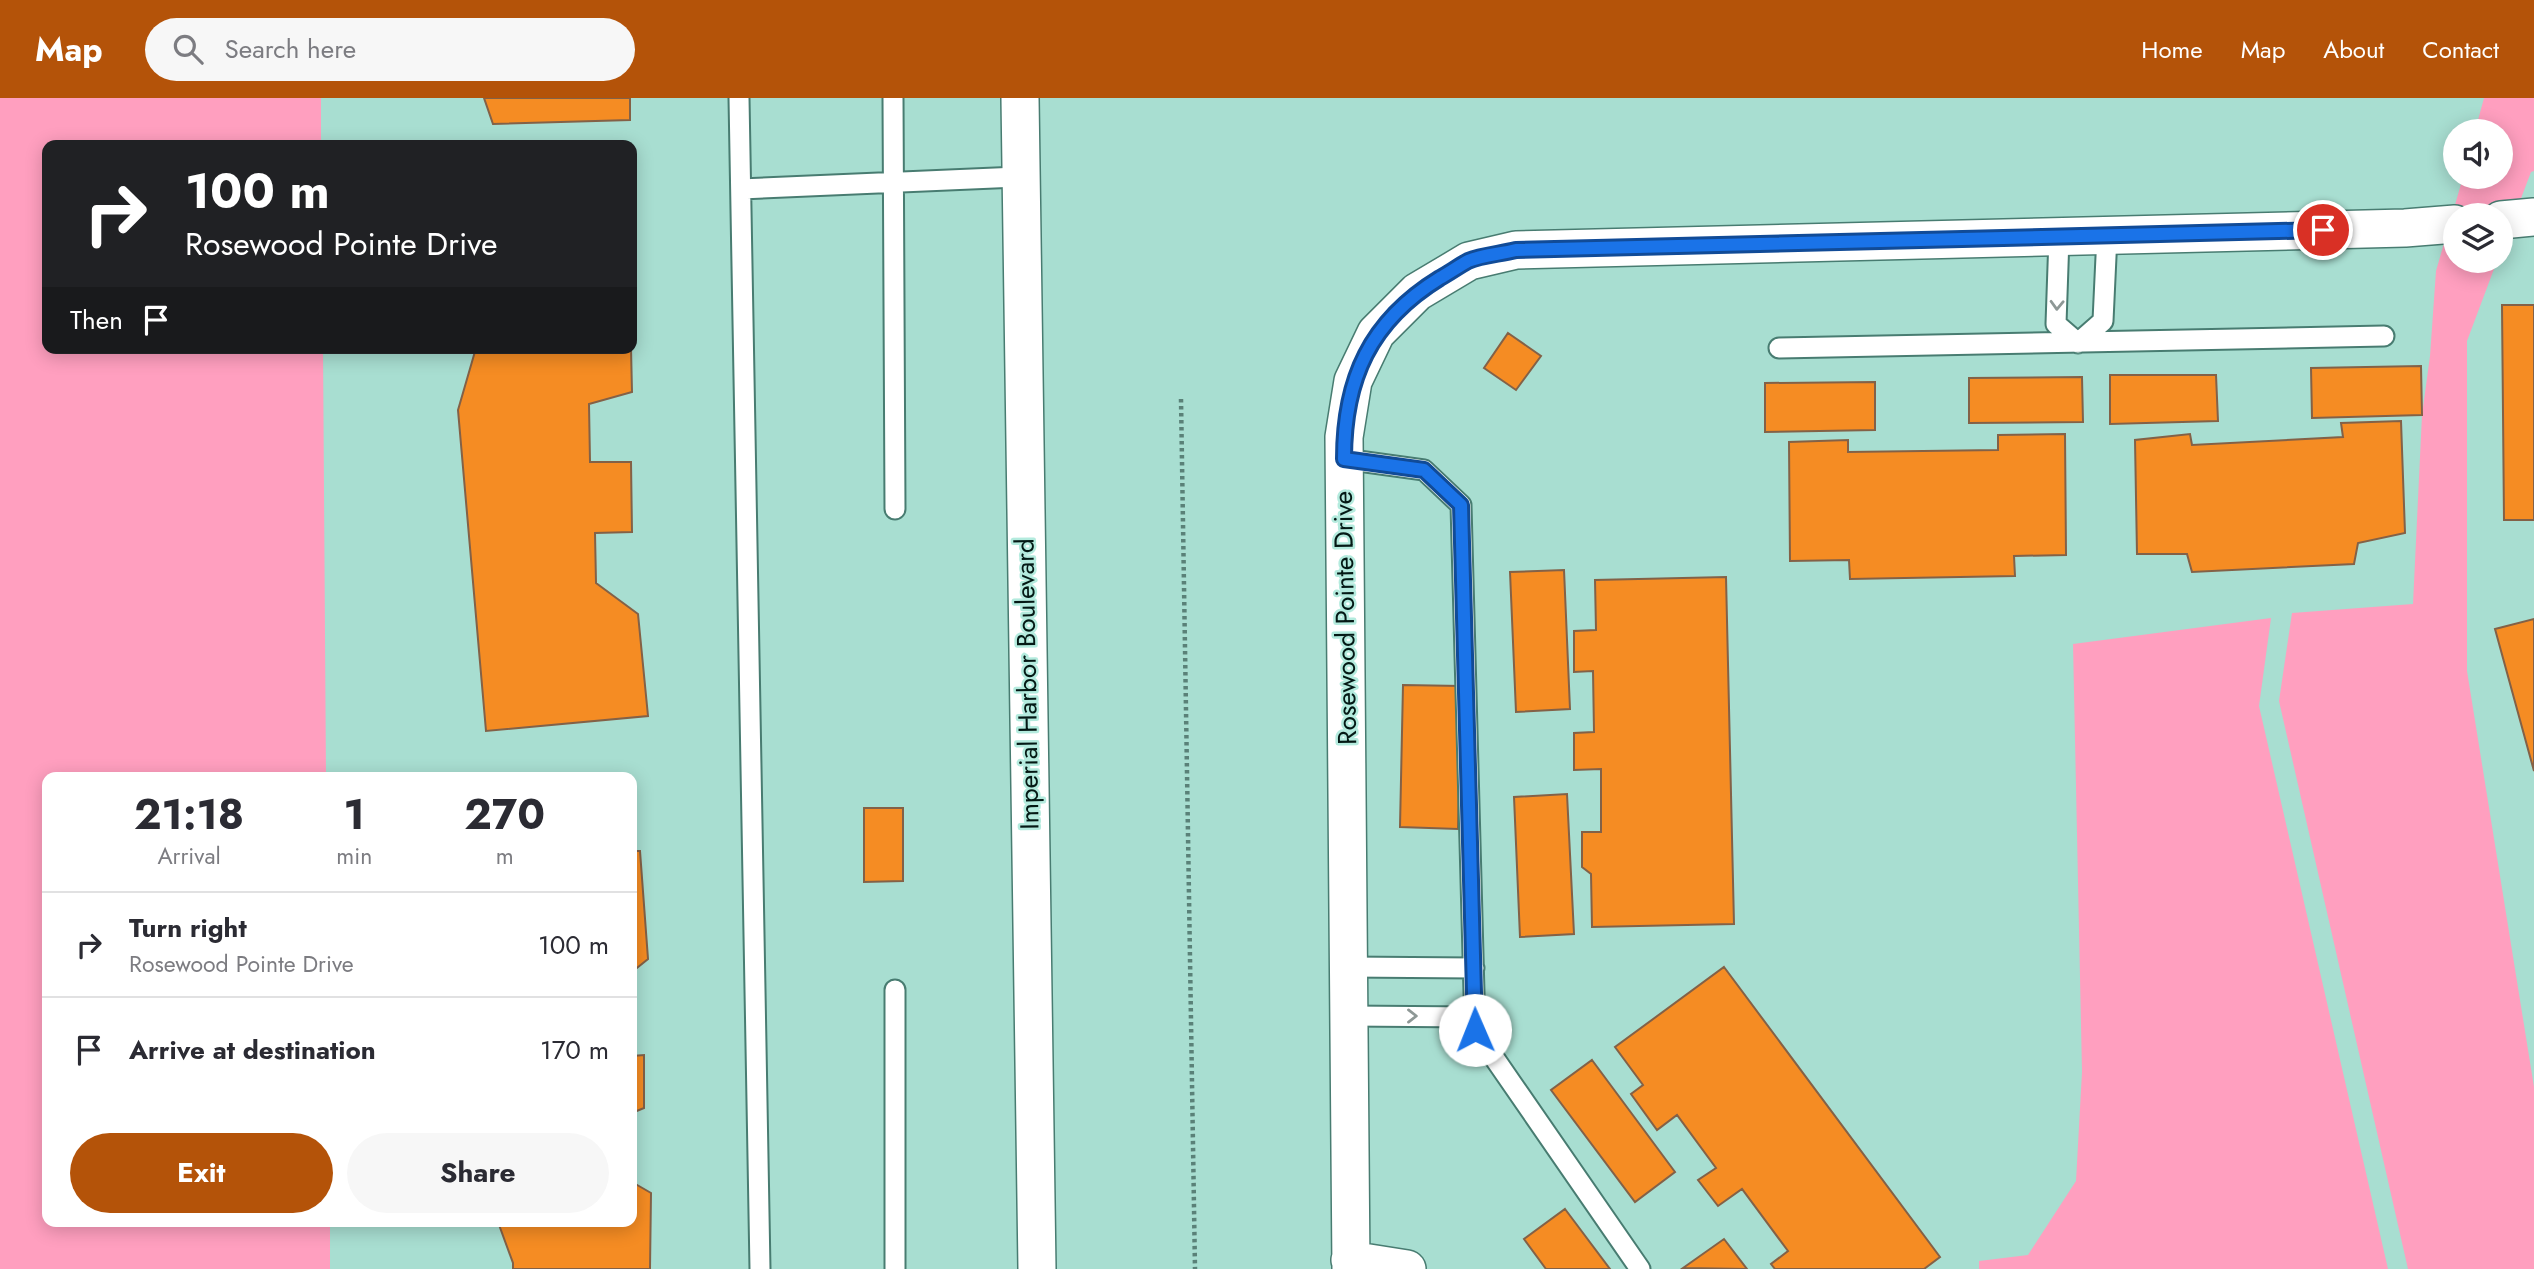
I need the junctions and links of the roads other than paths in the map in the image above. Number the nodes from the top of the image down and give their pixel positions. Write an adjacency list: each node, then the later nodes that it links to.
1 (739, 98): 6 (lane)
2 (893, 98): 5 (lane)
3 (1020, 98): 4 (street, Imperial Harbor Boulevard)
4 (1020, 177): 5 (lane); 25 (street, Imperial Harbor Boulevard)
5 (894, 182): 6 (lane); 16 (lane)
6 (741, 189): 23 (lane)
7 (2534, 217): 8 (street)
8 (2513, 219)
9 (2443, 225): 10 (street, Rosewood Pointe Drive)
10 (2107, 235): 11 (street, Rosewood Pointe Drive); 13 (lane)
11 (2059, 237): 13 (lane, one-way to 13); 15 (street, Rosewood Pointe Drive)
12 (2384, 336): 13 (lane)
13 (2078, 343): 14 (lane)
14 (1779, 348)
15 (1344, 459): 17 (street, Rosewood Pointe Drive); 18 (lane)
16 (895, 509)
17 (1349, 967): 18 (lane); 20 (street, Rosewood Pointe Drive)
18 (1474, 968): 21 (lane)
19 (895, 990): 24 (lane)
20 (1349, 1016): 21 (lane, one-way to 21); 22 (street, Rosewood Pointe Drive)
21 (1475, 1017): 27 (lane)
22 (1351, 1264): 26 (street, Rosewood Pointe Drive)
23 (760, 1269)
24 (895, 1269)
25 (1037, 1269)
26 (1407, 1269)
27 (1640, 1269)

